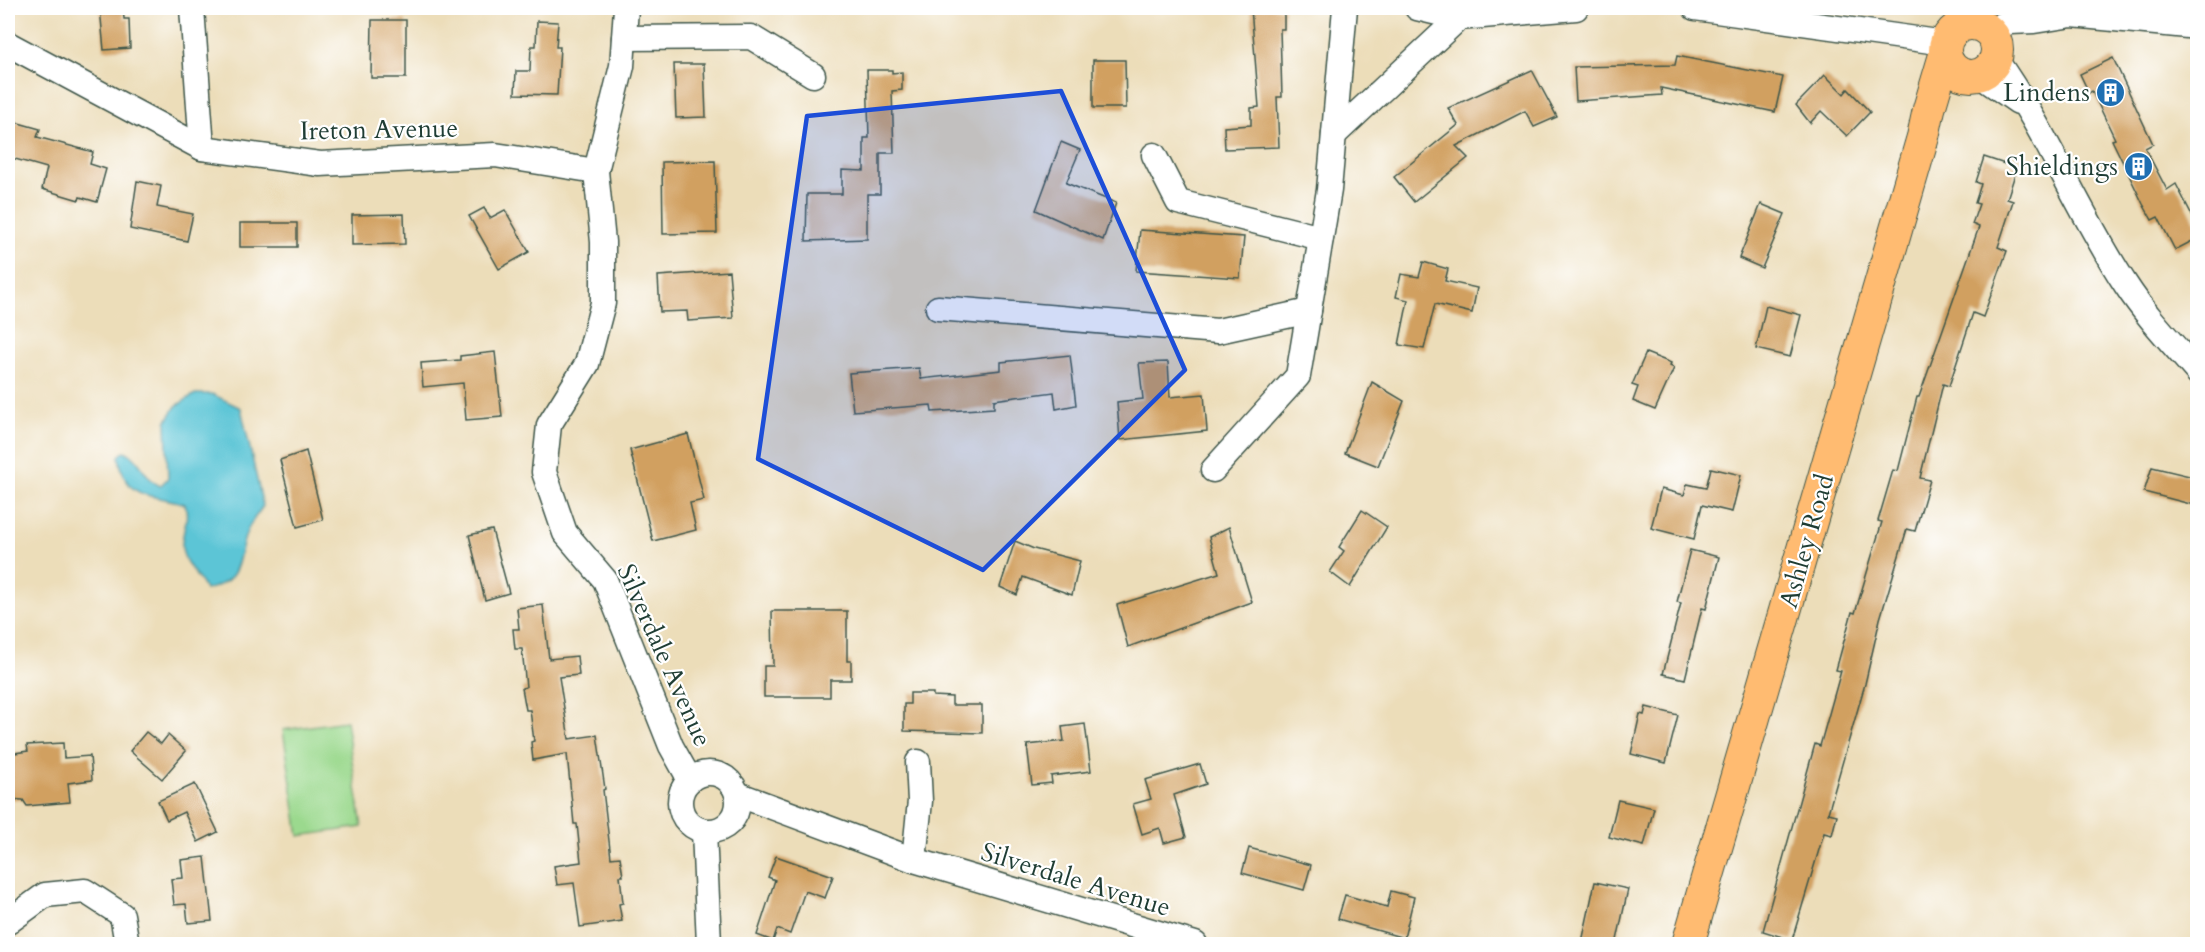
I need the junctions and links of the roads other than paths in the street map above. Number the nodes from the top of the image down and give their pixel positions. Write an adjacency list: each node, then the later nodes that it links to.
1 (192, 8): 14 (street)
2 (626, 8): 9 (street, Silverdale Avenue)
3 (1345, 8): 13 (street)
4 (1417, 8): 7 (street)
5 (1576, 8): 7 (street)
6 (1695, 8): 10 (street)
7 (1459, 18): 13 (street)
8 (2198, 27): 10 (street)
9 (624, 38): 12 (street); 16 (street, Silverdale Avenue)
10 (1972, 42): 20 (street); 31 (main road, Ashley Road)
11 (8, 44): 14 (street, Ireton Avenue)
12 (813, 75)
13 (1334, 135): 17 (street)
14 (202, 148): 16 (street, Ireton Avenue)
15 (1154, 155): 17 (street)
16 (596, 171): 23 (street, Silverdale Avenue)
17 (1321, 238): 19 (street)
18 (938, 308): 19 (street)
19 (1309, 311): 21 (street)
20 (2198, 373)
21 (1213, 470)
22 (918, 762): 26 (street)
23 (690, 780): 24 (street); 25 (street)
24 (737, 794): 25 (street); 26 (street, Silverdale Avenue)
25 (704, 831): 29 (street)
26 (914, 860): 30 (street, Silverdale Avenue)
27 (8, 922): 28 (street)
28 (127, 945)
29 (709, 945)
30 (1195, 945)
31 (1688, 945)

